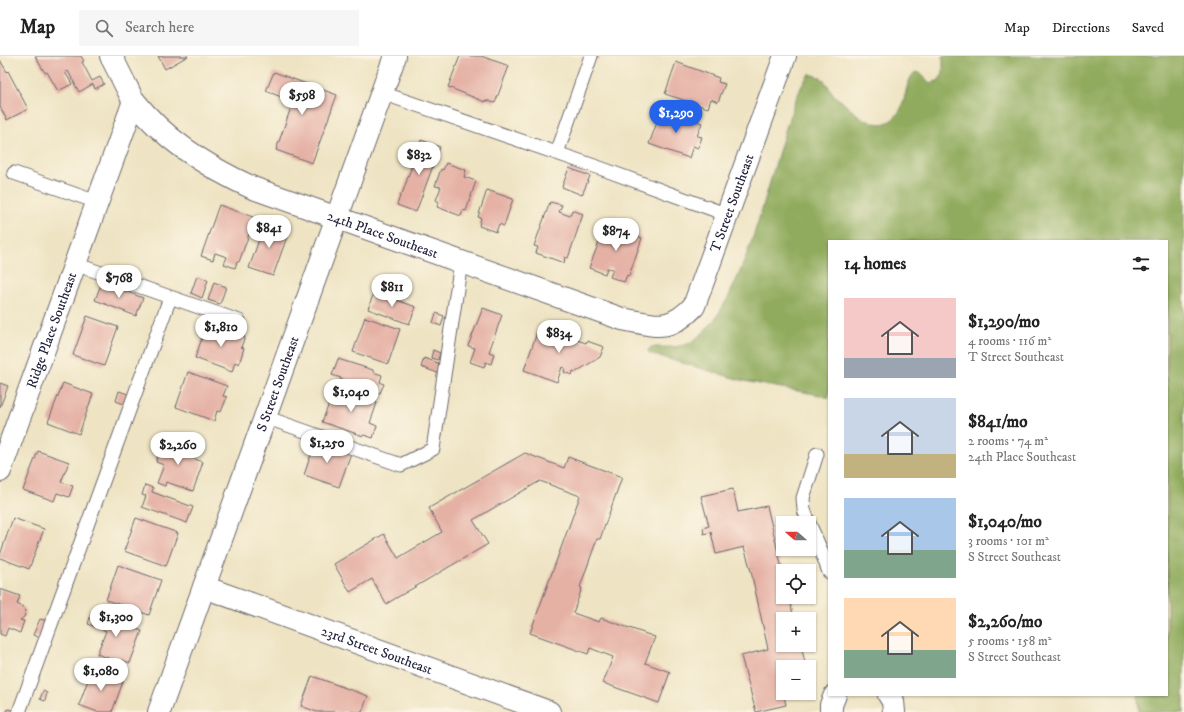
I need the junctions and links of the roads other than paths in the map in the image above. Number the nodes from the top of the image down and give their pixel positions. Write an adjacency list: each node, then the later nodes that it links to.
1 (111, 56): 6 (street)
2 (395, 56): 5 (street, S Street Southeast)
3 (591, 56): 7 (lane)
4 (785, 56): 10 (street, T Street Southeast)
5 (382, 93): 7 (lane); 11 (street, S Street Southeast)
6 (134, 101): 9 (street, Ridge Place Southeast); 11 (street, 24th Place Southeast)
7 (557, 153): 10 (lane)
8 (14, 173): 9 (lane)
9 (97, 202): 13 (street, Ridge Place Southeast)
10 (728, 215): 16 (street, T Street Southeast)
11 (337, 217): 12 (street, 24th Place Southeast); 17 (street, S Street Southeast)
12 (461, 262): 16 (street, 24th Place Southeast); 17 (lane)
13 (75, 264): 14 (lane); 19 (street, Ridge Place Southeast)
14 (170, 298): 15 (lane); 26 (lane)
15 (239, 321)
16 (654, 325)
17 (265, 417): 23 (street, S Street Southeast)
18 (817, 454): 20 (lane)
19 (0, 471)
20 (806, 516)
21 (816, 539): 22 (lane)
22 (828, 569)
23 (204, 587): 27 (street, S Street Southeast); 28 (street, 23rd Street Southeast)
24 (835, 696): 29 (street)
25 (890, 696): 30 (street)
26 (20, 712)
27 (159, 712)
28 (549, 712)
29 (831, 712)
30 (894, 712)

